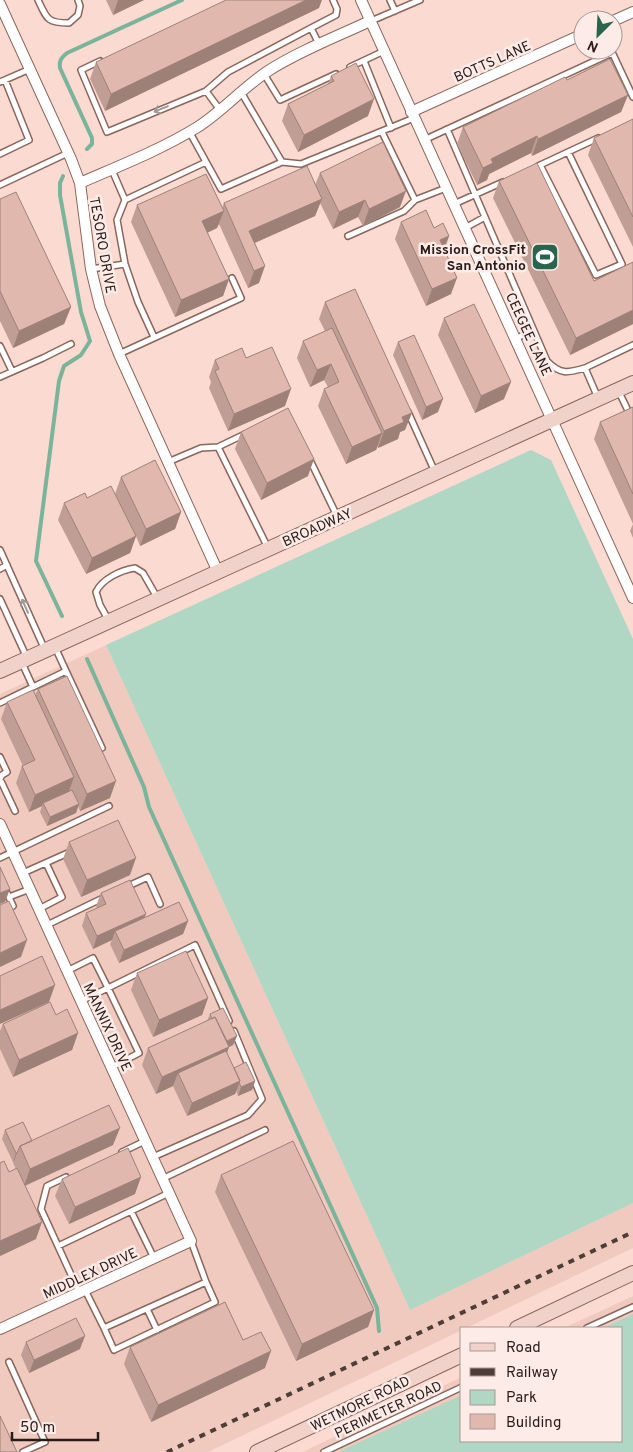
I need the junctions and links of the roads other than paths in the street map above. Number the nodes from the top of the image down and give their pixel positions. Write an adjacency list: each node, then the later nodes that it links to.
1 (38, 0): 2 (lane)
2 (78, 0)
3 (332, 0): 10 (lane)
4 (361, 0): 9 (street, CEEGEE LANE)
5 (390, 0): 8 (lane)
6 (420, 0): 8 (lane)
7 (0, 4): 19 (street, TESORO DRIVE)
8 (395, 11): 9 (lane)
9 (370, 21): 12 (street); 13 (street, CEEGEE LANE)
10 (311, 28): 12 (lane); 23 (lane)
11 (573, 39): 27 (street, BOTTS LANE)
12 (319, 45): 21 (street)
13 (384, 51): 17 (lane); 27 (street, CEEGEE LANE)
14 (108, 58): 23 (lane, one-way to 14)
15 (595, 60): 29 (lane)
16 (616, 60): 25 (lane)
17 (364, 61): 18 (lane); 28 (lane)
18 (347, 68)
19 (30, 69): 22 (lane); 35 (street, TESORO DRIVE)
20 (339, 72): 21 (lane)
21 (264, 74): 24 (street)
22 (2, 81): 36 (lane)
23 (206, 91): 26 (lane)
24 (240, 92): 26 (street); 38 (lane)
25 (633, 97)
26 (220, 110): 30 (street)
27 (413, 115): 28 (lane); 33 (street, CEEGEE LANE)
28 (391, 128): 31 (lane)
29 (447, 129): 33 (lane); 46 (lane)
30 (189, 131): 37 (lane); 41 (street)
31 (382, 132): 38 (lane); 48 (lane)
32 (601, 137): 34 (lane)
33 (424, 140): 45 (street, CEEGEE LANE)
34 (568, 152): 39 (lane); 39 (lane)
35 (68, 153): 43 (street, TESORO DRIVE); 44 (lane)
36 (0, 154)
37 (206, 162): 38 (lane); 47 (lane)
38 (282, 162)
39 (540, 164): 40 (lane)
40 (532, 168)
41 (112, 169): 43 (street); 47 (lane)
42 (508, 180): 46 (lane)
43 (80, 183): 54 (street, TESORO DRIVE)
44 (0, 185)
45 (446, 188): 48 (lane); 49 (street, CEEGEE LANE)
46 (476, 194): 49 (lane); 50 (lane)
47 (125, 200): 53 (lane)
48 (415, 200): 52 (lane)
49 (454, 204): 51 (street, CEEGEE LANE)
50 (486, 217): 51 (lane); 56 (lane)
51 (465, 228): 58 (street, CEEGEE LANE)
52 (348, 236)
53 (125, 264): 54 (lane); 57 (lane)
54 (91, 269): 62 (street, TESORO DRIVE)
55 (232, 278): 57 (lane)
56 (534, 331): 58 (lane); 63 (lane)
57 (154, 337): 62 (lane)
58 (516, 338): 70 (street, CEEGEE LANE)
59 (70, 344): 64 (lane)
60 (633, 345): 63 (lane)
61 (0, 346): 64 (lane)
62 (119, 354): 75 (street, TESORO DRIVE)
63 (585, 368): 68 (lane)
64 (12, 371): 65 (lane)
65 (0, 377)
66 (633, 383): 67 (main road, BROADWAY)
67 (618, 390): 68 (main road, BROADWAY); 71 (lane)
68 (598, 399): 70 (main road, BROADWAY)
69 (404, 403): 76 (lane)
70 (553, 419): 76 (main road, BROADWAY); 83 (street, CEEGEE LANE)
71 (633, 421)
72 (253, 430): 73 (lane)
73 (218, 447): 75 (lane); 78 (lane)
74 (305, 448): 77 (lane)
75 (168, 462): 82 (street, TESORO DRIVE)
76 (436, 473): 77 (main road, BROADWAY)
77 (338, 517): 78 (main road, BROADWAY)
78 (268, 549): 82 (main road, BROADWAY)
79 (0, 550): 80 (lane)
80 (7, 566): 81 (lane); 87 (lane, one-way to 80)
81 (0, 569)
82 (218, 572): 85 (main road, BROADWAY)
83 (633, 598)
84 (0, 599): 88 (lane)
85 (158, 599): 86 (main road, BROADWAY); 86 (lane)
86 (109, 622): 87 (main road, BROADWAY)
87 (50, 648): 88 (main road, BROADWAY); 90 (lane)
88 (24, 660): 89 (main road, BROADWAY); 91 (lane)
89 (0, 671)
90 (66, 671): 91 (lane); 93 (lane)
91 (33, 687): 92 (lane)
92 (0, 703)
93 (102, 748)
94 (0, 757): 95 (lane)
95 (2, 787): 97 (lane)
96 (109, 806): 100 (lane)
97 (15, 811)
98 (0, 824): 100 (street, MANNIX DRIVE)
99 (78, 848): 102 (lane)
100 (13, 853): 101 (lane); 103 (street, MANNIX DRIVE)
101 (0, 858)
102 (46, 863): 103 (lane); 110 (lane)
103 (22, 873): 105 (street, MANNIX DRIVE)
104 (0, 878): 108 (lane)
105 (30, 889): 108 (lane); 110 (street, MANNIX DRIVE)
106 (121, 889): 109 (lane)
107 (112, 894): 112 (lane)
108 (9, 897): 111 (lane)
109 (160, 904)
110 (39, 909): 112 (street, MANNIX DRIVE)
111 (0, 913)
112 (46, 925): 113 (street, MANNIX DRIVE)
113 (67, 970): 114 (lane); 115 (street, MANNIX DRIVE)
114 (108, 988): 115 (lane); 117 (lane); 122 (lane)
115 (81, 1001): 118 (street, MANNIX DRIVE)
116 (147, 1049): 117 (lane)
117 (139, 1053): 118 (lane)
118 (111, 1067): 120 (street, MANNIX DRIVE)
119 (265, 1130): 124 (lane)
120 (145, 1141): 121 (lane); 122 (street, MANNIX DRIVE)
121 (118, 1154)
122 (153, 1157): 124 (street, MANNIX DRIVE)
123 (73, 1174): 128 (lane)
124 (162, 1179): 125 (street, MANNIX DRIVE)
125 (169, 1193): 126 (lane); 127 (street, MANNIX DRIVE)
126 (131, 1211): 128 (lane); 129 (lane)
127 (191, 1241): 129 (street, MIDDLEX DRIVE); 131 (lane)
128 (58, 1246): 132 (lane)
129 (154, 1258): 132 (street, MIDDLEX DRIVE)
130 (633, 1273): 135 (main road)
131 (206, 1282): 134 (lane); 139 (lane)
132 (82, 1291): 137 (lane); 138 (street, MIDDLEX DRIVE)
133 (633, 1307): 136 (lane)
134 (147, 1309): 137 (lane); 139 (lane)
135 (519, 1327)
136 (589, 1327)
137 (104, 1328): 139 (lane)
138 (0, 1329)
139 (157, 1330)
140 (460, 1355): 144 (main road, WETMORE ROAD)
141 (8, 1362): 143 (lane)
142 (460, 1388): 145 (lane, PERIMETER ROAD)
143 (23, 1452)
144 (258, 1452)
145 (324, 1452)

